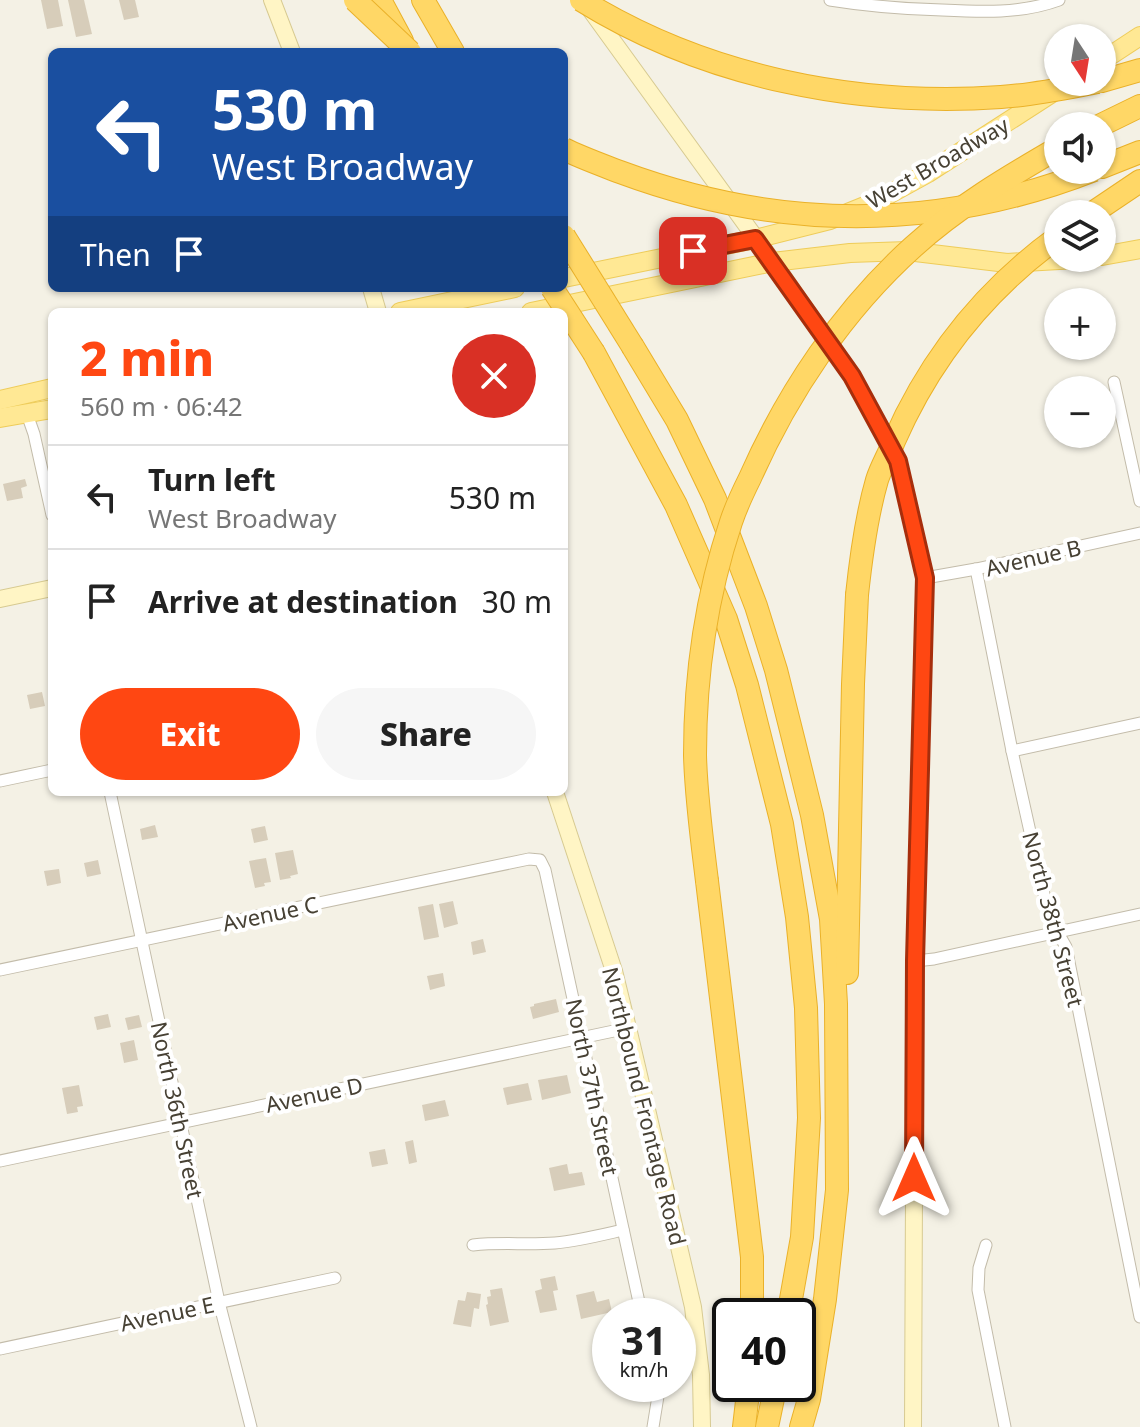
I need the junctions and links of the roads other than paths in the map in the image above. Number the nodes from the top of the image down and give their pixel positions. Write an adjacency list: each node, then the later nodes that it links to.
1 (272, 0): 9 (street)
2 (355, 0): 10 (highway, bridge)
3 (380, 0): 11 (highway)
4 (423, 0): 12 (highway)
5 (582, 0): 16 (highway, bridge); 27 (street)
6 (830, 0): 7 (street)
7 (1059, 0)
8 (1140, 36): 13 (main road)
9 (290, 48)
10 (405, 48)
11 (407, 48)
12 (451, 48)
13 (1116, 52)
14 (1140, 70): 15 (highway)
15 (1116, 77)
16 (1044, 92)
17 (1047, 96): 27 (main road, West Broadway)
18 (1140, 106): 19 (highway)
19 (1116, 118)
20 (568, 151): 25 (highway, bridge)
21 (1140, 152): 23 (highway)
22 (1044, 156): 74 (highway, bridge)
23 (1116, 161)
24 (1140, 181): 26 (highway)
25 (1052, 184)
26 (1112, 200)
27 (755, 239): 33 (street); 34 (main road, West Broadway)
28 (568, 242): 66 (highway, bridge)
29 (1044, 249): 66 (highway, bridge)
30 (1140, 249): 31 (main road)
31 (1116, 253)
32 (1044, 261): 33 (main road)
33 (773, 262): 37 (main road); 49 (street)
34 (568, 277)
35 (496, 292): 36 (main road)
36 (419, 308)
37 (550, 308)
38 (568, 313): 75 (highway, bridge)
39 (48, 389): 41 (main road)
40 (1116, 391): 46 (street)
41 (0, 400)
42 (48, 410): 43 (main road)
43 (27, 414): 44 (main road); 45 (street)
44 (0, 418)
45 (48, 496)
46 (1140, 501)
47 (1140, 533): 48 (street, Avenue B)
48 (976, 569): 49 (street, Avenue B); 53 (street, North 38th Street)
49 (925, 578): 62 (street)
50 (48, 589): 51 (street)
51 (0, 599)
52 (1140, 723): 53 (street)
53 (1012, 751): 60 (street, North 38th Street)
54 (48, 771): 55 (street)
55 (0, 781)
56 (111, 796): 61 (street, North 36th Street)
57 (556, 796): 64 (street, Northbound Frontage Road)
58 (540, 860): 61 (street, Avenue C); 65 (street, North 37th Street)
59 (1140, 914): 60 (street)
60 (1058, 932): 62 (street); 77 (street, North 38th Street)
61 (142, 940): 63 (street, Avenue C); 67 (street, North 36th Street)
62 (915, 961): 88 (street)
63 (0, 970)
64 (628, 1028): 65 (street, Avenue D); 84 (street, Northbound Frontage Road)
65 (583, 1036): 67 (street, Avenue D); 69 (street, North 37th Street)
66 (837, 1073): 87 (highway)
67 (180, 1123): 68 (street, Avenue D); 76 (street, North 36th Street)
68 (0, 1161)
69 (623, 1230): 70 (street); 73 (street, North 37th Street)
70 (473, 1245)
71 (986, 1245): 89 (street)
72 (335, 1278): 76 (street, Avenue E)
73 (638, 1298)
74 (752, 1298)
75 (791, 1298)
76 (219, 1302): 78 (street, Avenue E); 82 (street, North 36th Street)
77 (1140, 1317)
78 (0, 1349)
79 (657, 1402): 83 (street)
80 (747, 1402): 85 (highway)
81 (772, 1402): 86 (highway)
82 (251, 1427)
83 (653, 1427)
84 (702, 1427)
85 (744, 1427)
86 (767, 1427)
87 (801, 1427)
88 (913, 1427)
89 (1005, 1427)

